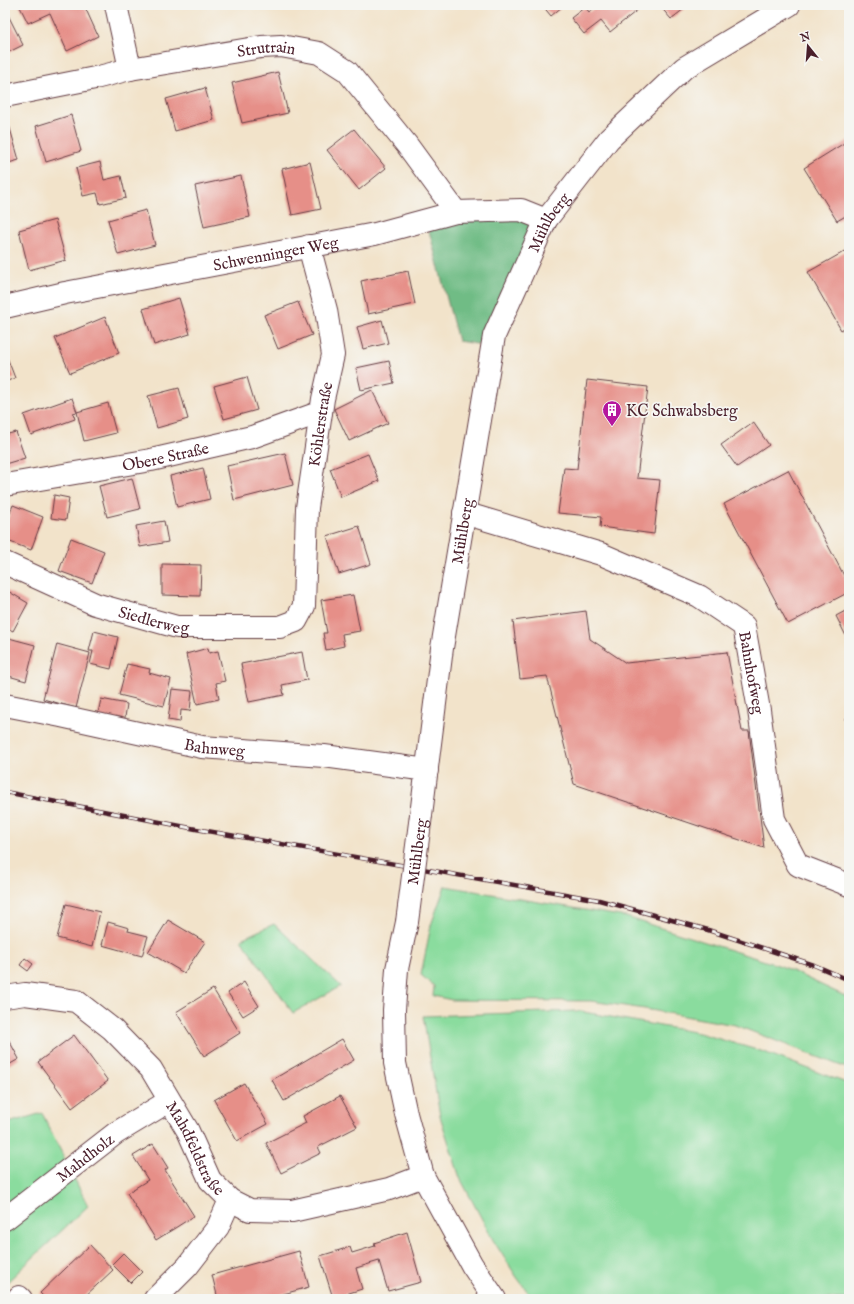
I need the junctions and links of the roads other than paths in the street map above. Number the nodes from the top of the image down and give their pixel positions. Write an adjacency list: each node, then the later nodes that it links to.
1 (116, 5): 3 (street)
2 (789, 5): 6 (street, Mühlberg)
3 (130, 69): 4 (street, Strutrain); 5 (street, Strutrain)
4 (5, 96)
5 (456, 212): 6 (street, Schwenninger Weg); 7 (street, Schwenninger Weg)
6 (546, 220): 11 (street, Mühlberg)
7 (309, 246): 8 (street, Schwenninger Weg); 9 (street, Köhlerstraße)
8 (5, 307)
9 (321, 412): 10 (street, Obere Straße); 13 (street, Köhlerstraße)
10 (5, 485)
11 (464, 513): 15 (street, Mühlberg); 16 (street, Bahnhofweg)
12 (5, 564): 13 (street, Siedlerweg)
13 (304, 606)
14 (5, 705): 15 (street, Bahnweg)
15 (427, 770): 19 (street, Mühlberg, bridge)
16 (849, 885)
17 (5, 997): 18 (street, Mahdfeldstraße)
18 (169, 1101): 20 (street, Mahdfeldstraße); 21 (street, Mahdholz)
19 (423, 1176): 20 (street, Mahdfeldstraße); 23 (street, Mühlberg)
20 (230, 1200): 22 (street)
21 (5, 1219)
22 (155, 1299)
23 (496, 1299)

